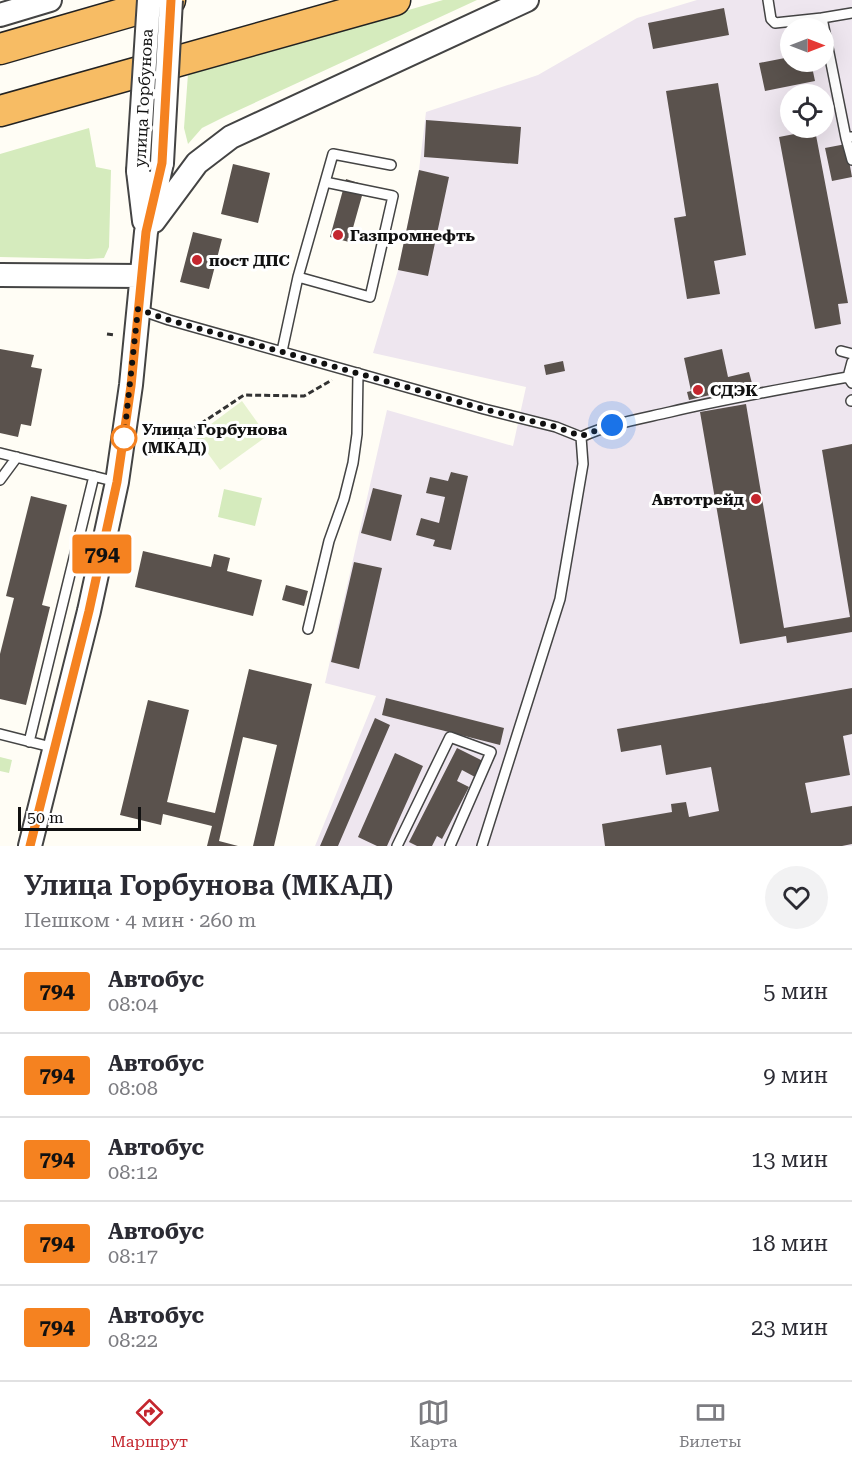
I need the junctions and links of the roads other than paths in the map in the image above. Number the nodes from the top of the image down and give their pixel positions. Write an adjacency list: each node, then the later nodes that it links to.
1 (50, 0): 8 (street)
2 (149, 0): 17 (street, улица Горбунова, bridge)
3 (171, 0): 11 (highway); 20 (street, улица Горбунова, bridge)
4 (395, 0): 13 (highway)
5 (527, 0): 19 (street)
6 (768, 0): 10 (lane)
7 (852, 13): 9 (lane)
8 (0, 15)
9 (822, 18)
10 (780, 22)
11 (0, 49)
12 (834, 71): 14 (lane)
13 (0, 111)
14 (849, 138): 15 (lane)
15 (852, 160)
16 (391, 165): 18 (lane)
17 (138, 171): 20 (street); 21 (street, улица Горбунова)
18 (325, 182): 24 (lane); 24 (lane)
19 (181, 184): 20 (street); 21 (street)
20 (156, 191): 21 (street, улица Горбунова)
21 (146, 232): 23 (street, улица Горбунова)
22 (0, 275): 23 (street)
23 (141, 276): 25 (street, улица Горбунова)
24 (298, 278): 26 (lane)
25 (138, 309): 26 (lane); 37 (street, улица Горбунова)
26 (282, 351): 30 (lane)
27 (841, 351): 28 (lane)
28 (852, 354)
29 (852, 362): 31 (lane)
30 (358, 373): 32 (lane); 38 (lane)
31 (850, 380): 32 (lane)
32 (581, 436): 45 (lane)
33 (0, 453): 34 (lane)
34 (17, 457): 35 (lane); 36 (lane)
35 (94, 476): 37 (lane); 40 (lane)
36 (0, 480)
37 (117, 482): 41 (street, улица Горбунова)
38 (308, 629)
39 (0, 734): 40 (lane)
40 (29, 742): 41 (lane)
41 (55, 748): 42 (street, улица Горбунова)
42 (30, 846)
43 (397, 846): 44 (lane)
44 (450, 846)
45 (482, 846)

